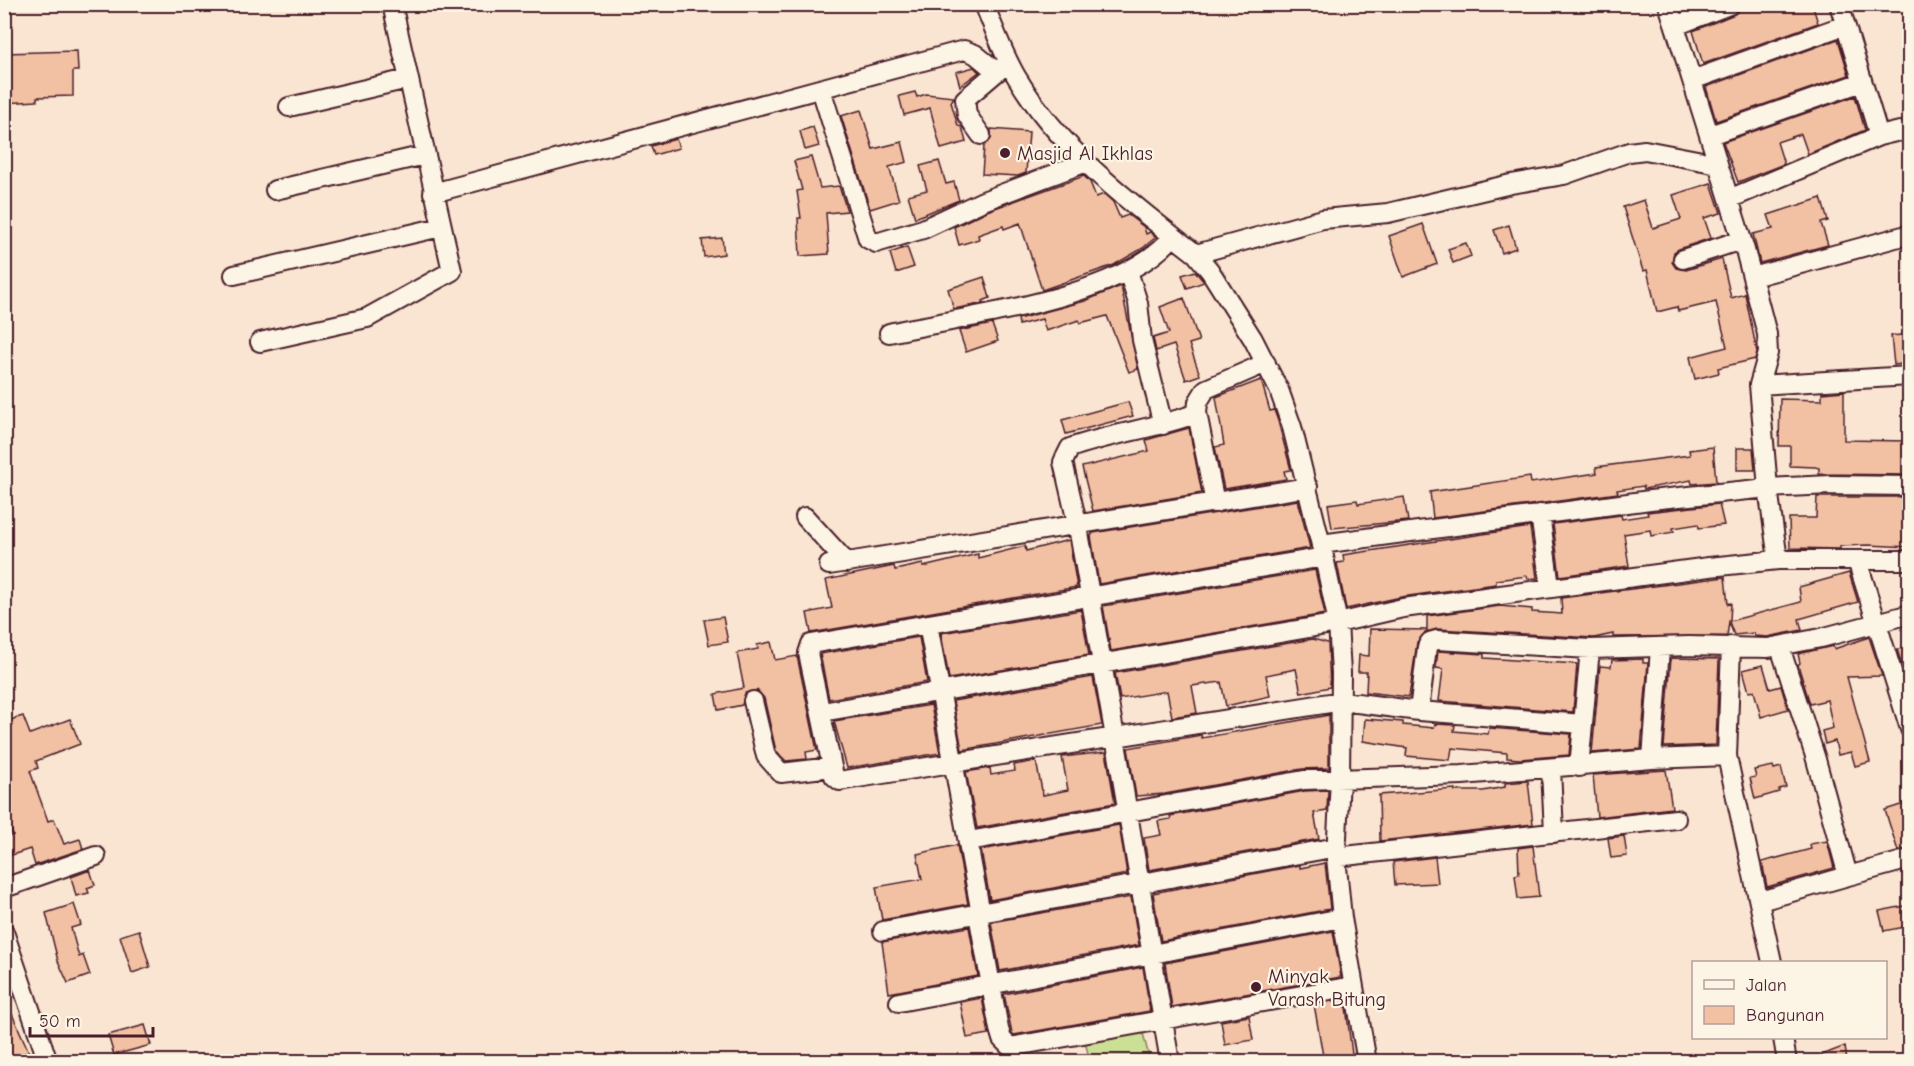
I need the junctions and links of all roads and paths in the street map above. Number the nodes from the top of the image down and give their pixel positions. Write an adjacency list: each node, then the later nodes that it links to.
1 (392, 4): 9 (street)
2 (984, 4): 8 (street)
3 (1668, 4): 7 (street)
4 (1731, 4): 7 (street)
5 (1839, 4): 6 (street)
6 (1845, 25): 10 (street); 11 (street)
7 (1675, 26): 10 (street)
8 (1003, 67): 12 (street); 15 (street); 19 (street)
9 (408, 80): 13 (street); 18 (street)
10 (1692, 80): 16 (street)
11 (1862, 82): 16 (street); 17 (street)
12 (821, 89): 19 (street); 22 (street)
13 (289, 107)
14 (1910, 134): 17 (street)
15 (981, 135)
16 (1710, 135): 20 (street)
17 (1879, 136): 23 (street)
18 (425, 155): 21 (street); 22 (street)
19 (1084, 163): 26 (street)
20 (1718, 164): 23 (street); 28 (street)
21 (275, 190)
22 (433, 193): 24 (street)
23 (1729, 199): 27 (street)
24 (441, 227): 31 (street); 34 (street)
25 (1910, 234): 32 (street)
26 (1173, 236): 28 (street); 30 (street)
27 (1741, 240): 29 (street); 32 (street)
28 (1196, 254): 35 (street)
29 (1683, 259)
30 (1128, 272): 33 (street); 39 (street)
31 (234, 275)
32 (1753, 277): 37 (street)
33 (889, 333)
34 (260, 342)
35 (1266, 363): 38 (street); 41 (street)
36 (1910, 376): 37 (street)
37 (1760, 385): 42 (street)
38 (1197, 413): 39 (street); 43 (street)
39 (1163, 425): 46 (street)
40 (1910, 486): 42 (street)
41 (1308, 487): 43 (street); 47 (street)
42 (1768, 488): 44 (street); 48 (street)
43 (1215, 503): 46 (street)
44 (1540, 514): 47 (street); 51 (street)
45 (805, 517): 46 (street)
46 (1078, 527): 52 (street)
47 (1323, 550): 52 (street); 54 (street)
48 (1778, 560): 49 (street); 51 (street)
49 (1857, 560): 50 (street); 55 (street)
50 (1910, 560)
51 (1550, 587): 54 (street)
52 (1090, 597): 56 (street); 61 (street)
53 (1910, 614): 55 (street)
54 (1338, 623): 61 (street); 65 (street)
55 (1878, 623): 58 (street); 63 (street)
56 (928, 624): 62 (street); 67 (street)
57 (1731, 646): 58 (street); 59 (street); 71 (street)
58 (1780, 647): 85 (street)
59 (1660, 648): 60 (street); 72 (street)
60 (1590, 649): 66 (street); 68 (street)
61 (1102, 665): 62 (street); 70 (street)
62 (940, 693): 67 (street); 73 (street)
63 (1905, 693): 69 (street)
64 (753, 701): 74 (street)
65 (1342, 701): 66 (street); 70 (street); 77 (street)
66 (1419, 711): 68 (street)
67 (822, 712): 74 (street)
68 (1582, 724): 75 (street)
69 (1910, 729)
70 (1115, 737): 73 (street); 78 (street)
71 (1727, 756): 72 (street); 88 (street)
72 (1652, 759): 75 (street)
73 (953, 762): 74 (street); 81 (street)
74 (832, 767)
75 (1579, 767): 76 (street)
76 (1551, 769): 77 (street); 80 (street)
77 (1340, 778): 78 (street); 82 (street)
78 (1127, 814): 81 (street); 86 (street)
79 (1676, 819): 80 (street)
80 (1554, 833): 82 (street)
81 (969, 841): 89 (street)
82 (1336, 852): 86 (street); 90 (street)
83 (96, 856): 87 (street)
84 (1910, 859): 85 (street)
85 (1848, 876): 88 (street)
86 (1140, 882): 89 (street); 93 (street)
87 (4, 888)
88 (1760, 901): 94 (street)
89 (979, 914): 91 (street); 96 (street)
90 (1342, 918): 93 (street); 97 (street)
91 (882, 931)
92 (4, 932): 95 (street)
93 (1152, 953): 96 (street); 99 (street)
94 (1772, 961)
95 (12, 976): 101 (street)
96 (990, 984): 98 (street); 99 (street)
97 (1353, 986): 99 (street); 103 (street)
98 (899, 1002)
99 (1163, 1019): 102 (street)
100 (1783, 1039): 104 (street)
101 (48, 1062)
102 (1170, 1062)
103 (1367, 1062)
104 (1787, 1062)

